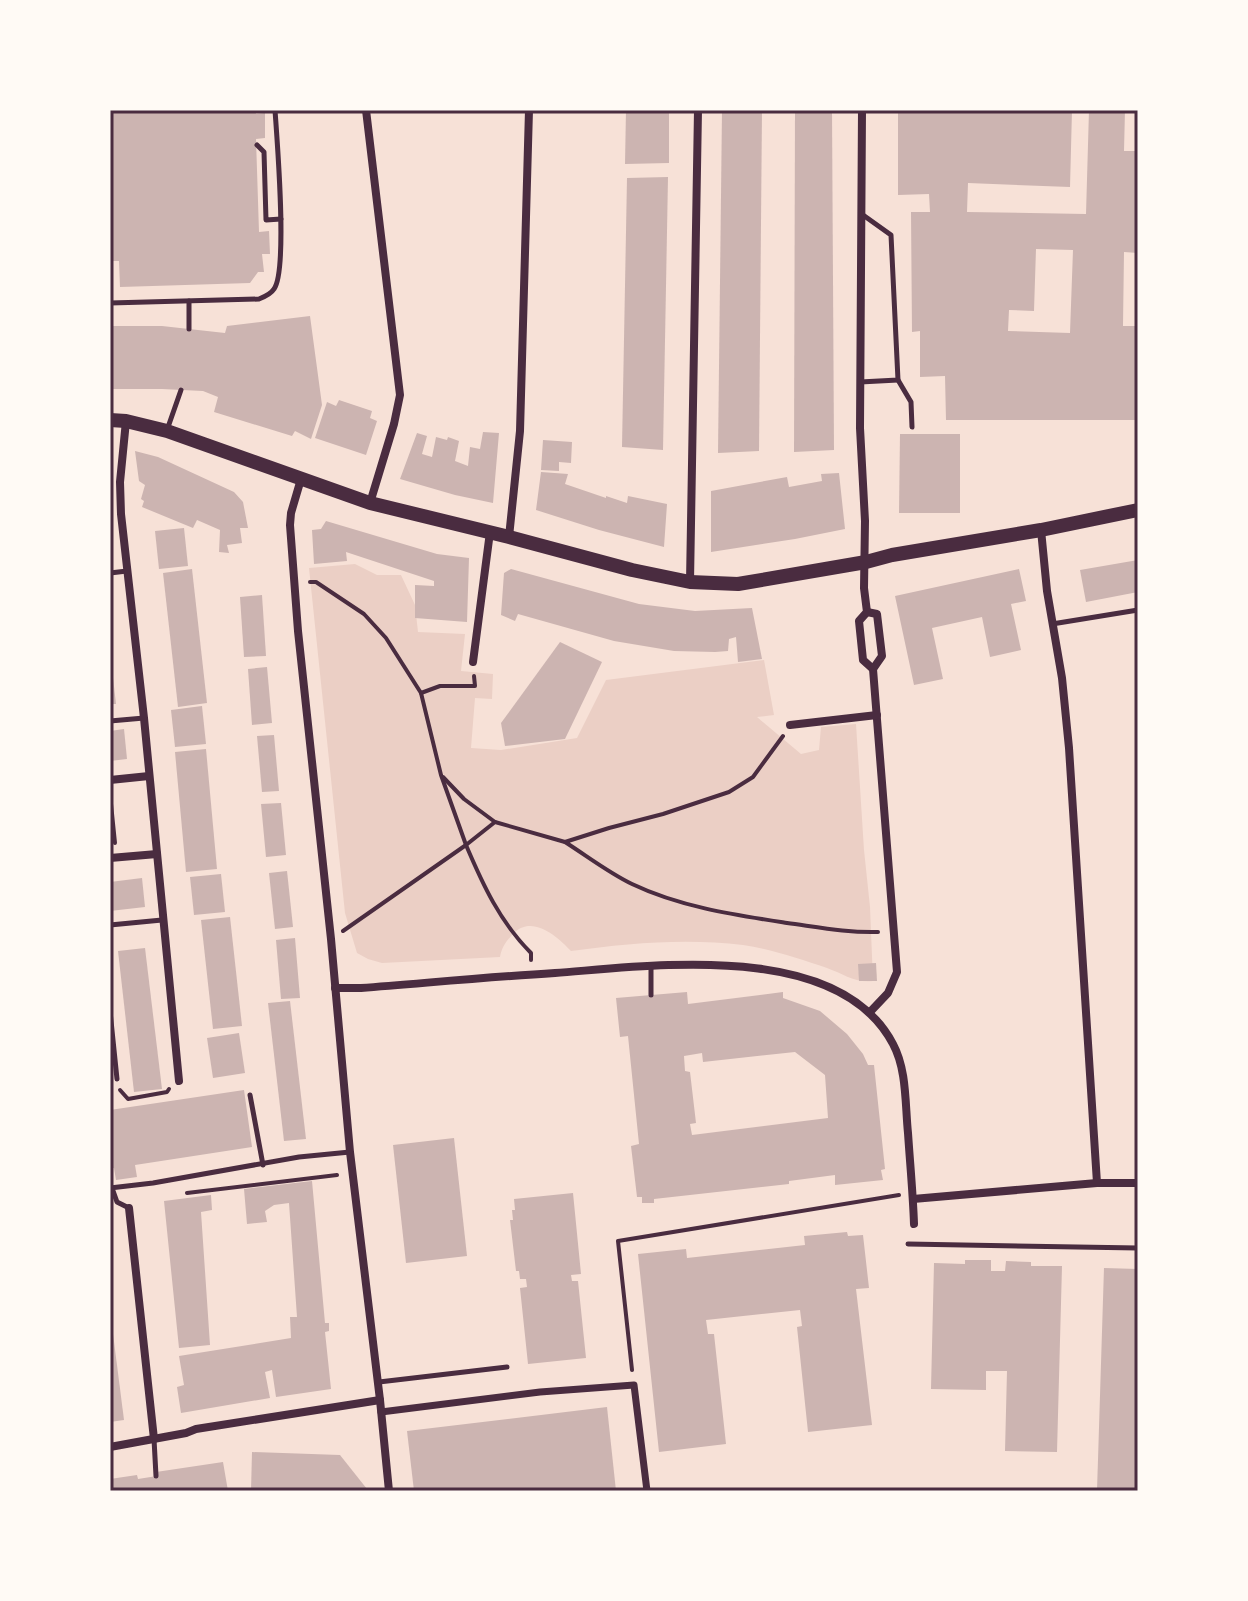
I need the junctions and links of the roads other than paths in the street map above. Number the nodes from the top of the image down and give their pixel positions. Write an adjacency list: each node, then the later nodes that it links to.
1 (275, 110): 8 (lane)
2 (366, 110): 20 (street)
3 (529, 110): 26 (street)
4 (698, 110): 30 (street)
5 (862, 110): 7 (street)
6 (257, 145): 8 (lane)
7 (861, 214): 12 (lane); 13 (street)
8 (281, 219): 9 (lane)
9 (189, 301): 10 (lane); 11 (lane)
10 (110, 303)
11 (189, 329)
12 (898, 380): 13 (lane); 17 (lane)
13 (859, 382): 27 (street)
14 (181, 390): 18 (lane)
15 (110, 420): 16 (main road)
16 (126, 421): 18 (main road); 22 (street)
17 (912, 427)
18 (167, 431): 19 (main road)
19 (301, 479): 20 (main road); 47 (street)
20 (370, 503): 25 (main road)
21 (1138, 510): 24 (main road)
22 (121, 514): 23 (street); 28 (street)
23 (110, 515)
24 (1041, 530): 27 (main road); 33 (street)
25 (490, 532): 26 (main road); 34 (street)
26 (509, 537): 30 (main road)
27 (866, 562): 30 (main road); 32 (street)
28 (127, 571): 29 (lane); 37 (street)
29 (110, 573)
30 (690, 582)
31 (1138, 610): 33 (lane)
32 (867, 612): 35 (street); 35 (street)
33 (1052, 624): 56 (street)
34 (473, 662)
35 (873, 669): 36 (street)
36 (877, 715): 39 (street); 50 (street)
37 (144, 718): 38 (lane); 40 (street)
38 (110, 721)
39 (790, 725)
40 (149, 776): 41 (street); 42 (street)
41 (110, 780)
42 (157, 854): 43 (street); 44 (street)
43 (113, 858)
44 (162, 920): 45 (lane); 52 (street)
45 (110, 925)
46 (651, 966): 47 (street); 48 (lane); 50 (street)
47 (335, 988): 54 (street)
48 (651, 995)
49 (110, 1011): 51 (lane)
50 (870, 1012): 59 (street)
51 (117, 1079)
52 (179, 1081)
53 (250, 1095): 55 (lane)
54 (350, 1152): 55 (lane); 65 (street)
55 (263, 1165): 58 (lane)
56 (1097, 1183): 57 (street); 59 (street)
57 (1138, 1183)
58 (111, 1188): 60 (lane)
59 (912, 1196): 61 (street)
60 (129, 1208): 68 (street)
61 (914, 1224)
62 (908, 1244): 63 (lane)
63 (1138, 1248)
64 (507, 1367): 65 (lane)
65 (378, 1382): 66 (street)
66 (380, 1400): 67 (street); 68 (street)
67 (381, 1412): 71 (street); 72 (street)
68 (154, 1439): 69 (street); 70 (lane)
69 (110, 1447)
70 (156, 1476)
71 (389, 1491)
72 (647, 1491)

